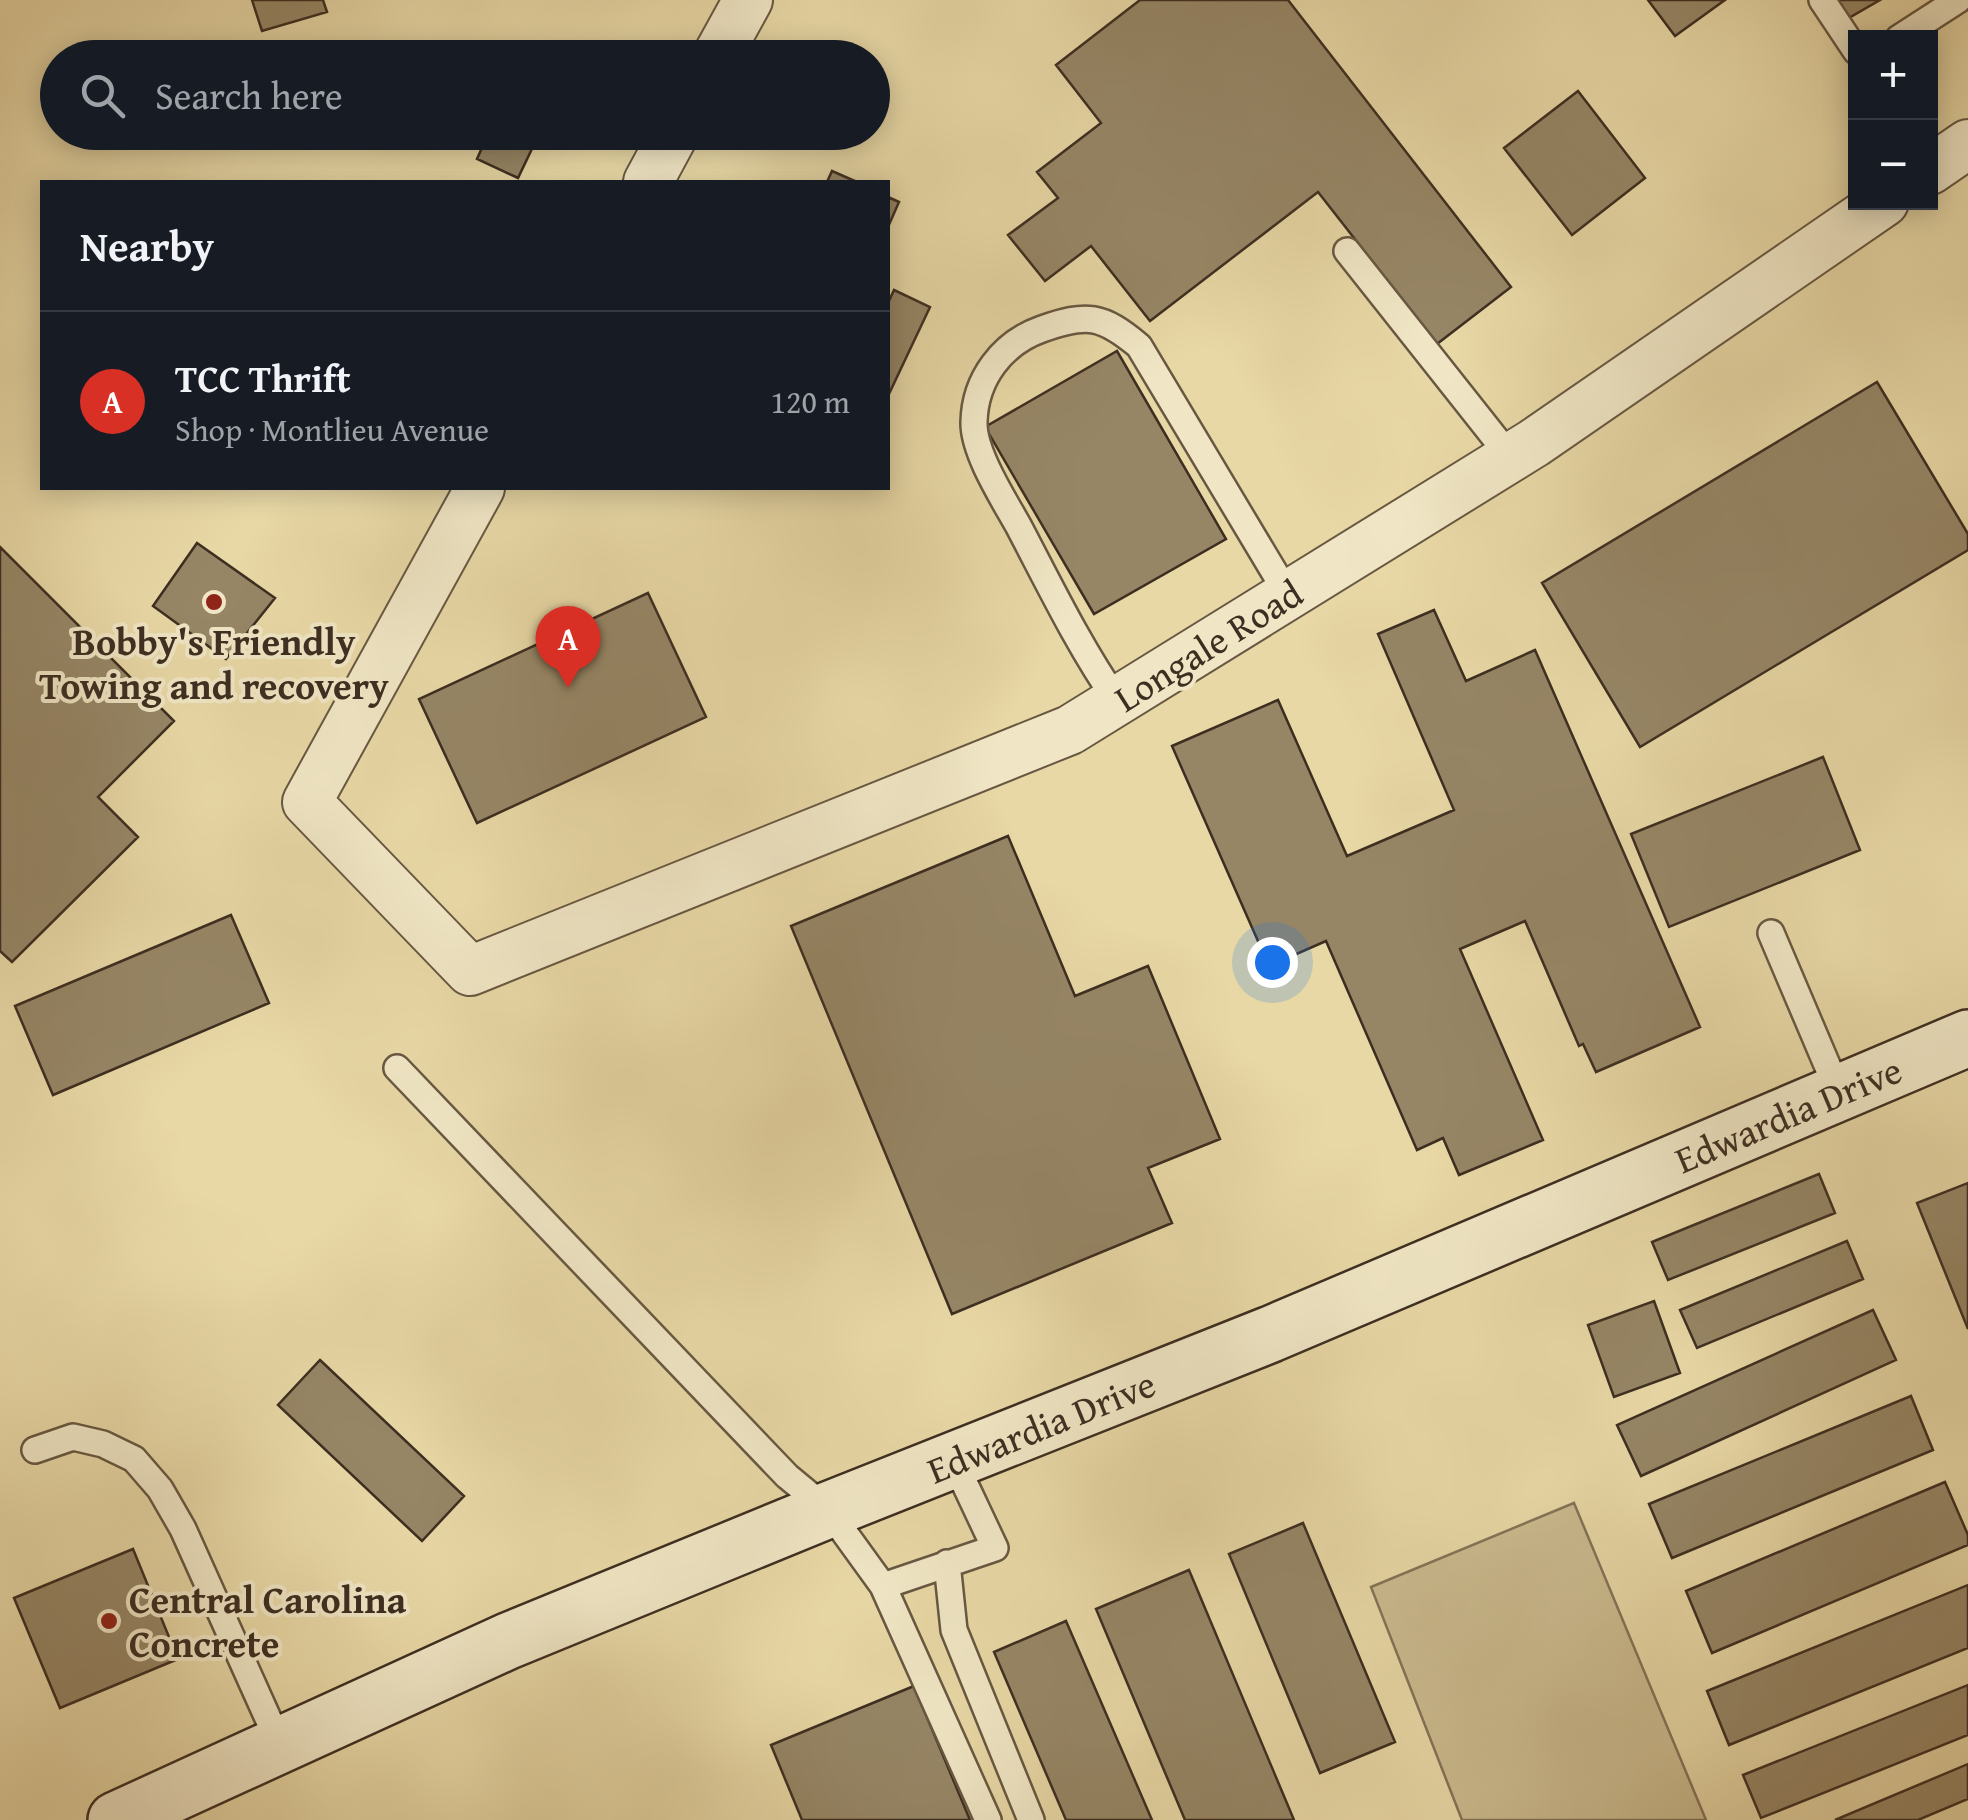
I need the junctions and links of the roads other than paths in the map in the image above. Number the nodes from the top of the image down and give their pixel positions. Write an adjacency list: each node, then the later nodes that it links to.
1 (748, 0): 6 (street)
2 (1822, 0): 5 (lane)
3 (1958, 0): 4 (lane)
4 (1911, 30)
5 (1848, 39)
6 (726, 40)
7 (665, 150): 8 (street)
8 (649, 180)
9 (1872, 210): 11 (street, Longale Road)
10 (1347, 251): 11 (lane)
11 (1511, 458): 13 (street, Longale Road)
12 (479, 490): 14 (street, Longale Road)
13 (1288, 595): 14 (street, Longale Road); 14 (lane)
14 (1117, 701)
15 (1771, 933): 18 (lane)
16 (1968, 1038): 18 (main road, Edwardia Drive)
17 (398, 1068): 21 (lane)
18 (1839, 1093): 20 (main road, Edwardia Drive)
19 (36, 1450): 24 (lane)
20 (954, 1462): 21 (main road, Edwardia Drive); 22 (lane)
21 (828, 1510): 23 (lane); 24 (main road, Edwardia Drive)
22 (947, 1564): 23 (lane); 27 (lane)
23 (882, 1586): 26 (lane)
24 (280, 1745): 25 (main road, Edwardia Drive)
25 (116, 1820)
26 (988, 1820)
27 (1031, 1820)

